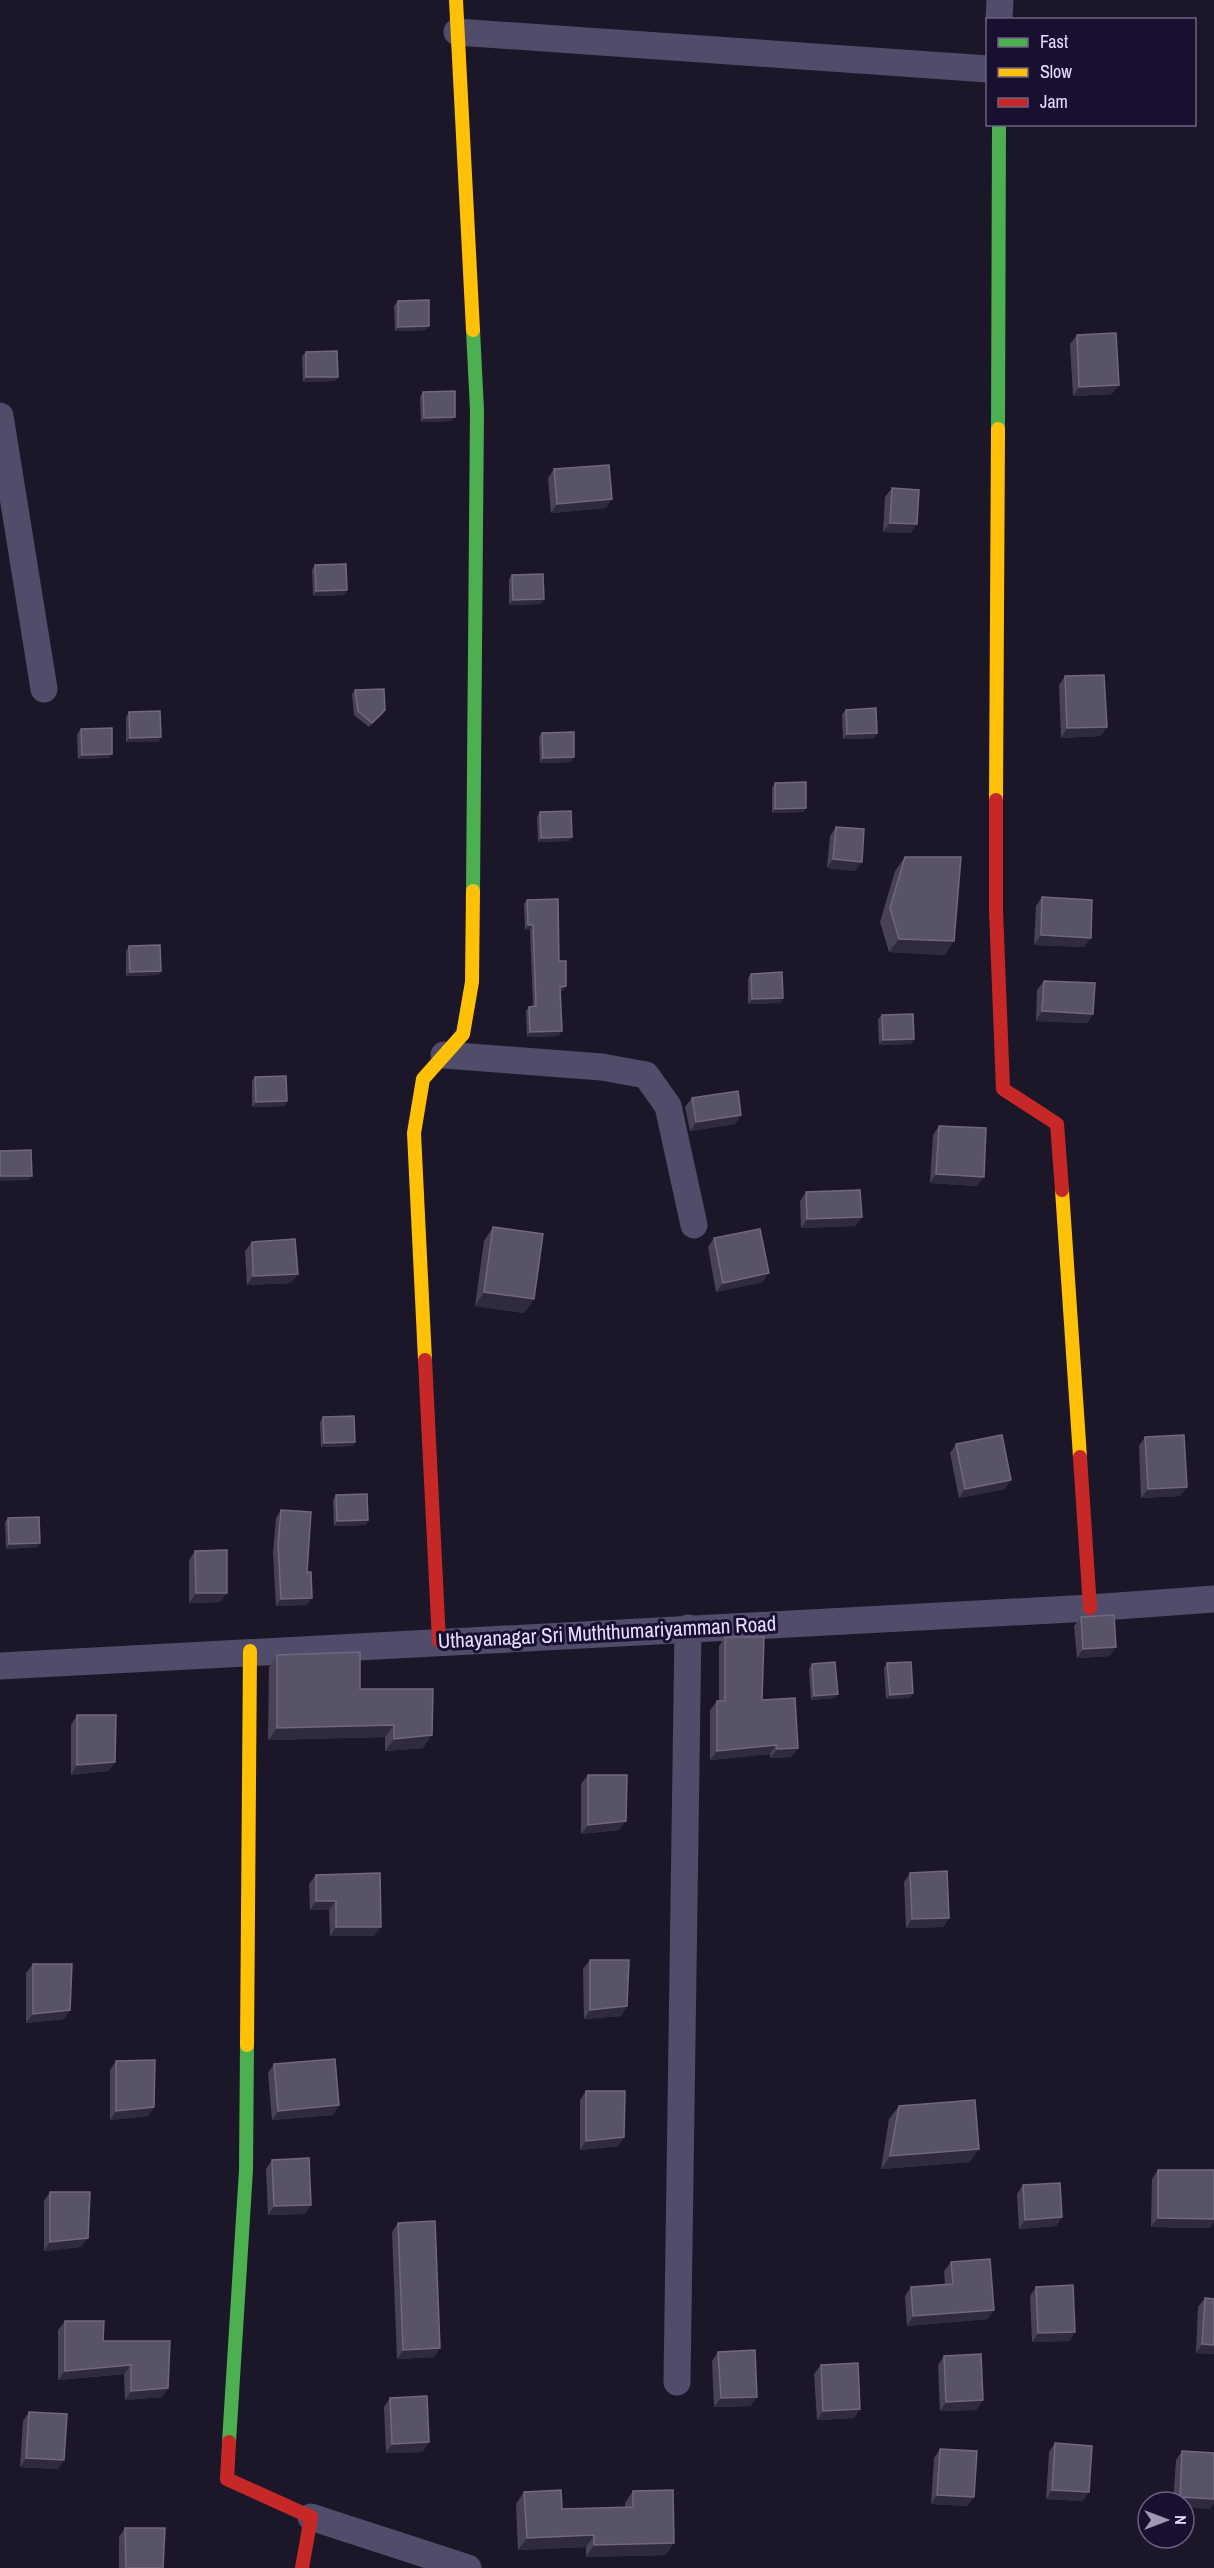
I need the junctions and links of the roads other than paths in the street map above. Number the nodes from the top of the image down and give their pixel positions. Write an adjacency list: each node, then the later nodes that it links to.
1 (456, 0): 4 (street)
2 (999, 0): 3 (street)
3 (999, 18)
4 (457, 32): 5 (street); 9 (street)
5 (986, 69)
6 (999, 126): 12 (street)
7 (0, 416): 8 (street)
8 (45, 689)
9 (444, 1055): 10 (street); 14 (street)
10 (694, 1225)
11 (1214, 1599): 12 (street, Uthayanagar Sri Muththumariyamman Road)
12 (1090, 1608): 13 (street, Uthayanagar Sri Muththumariyamman Road)
13 (688, 1628): 14 (street, Uthayanagar Sri Muththumariyamman Road); 17 (street)
14 (439, 1641): 15 (street, Uthayanagar Sri Muththumariyamman Road)
15 (250, 1651): 16 (street, Uthayanagar Sri Muththumariyamman Road); 18 (street)
16 (0, 1666)
17 (677, 2382)
18 (311, 2517): 19 (street); 20 (street)
19 (302, 2568)
20 (468, 2568)

